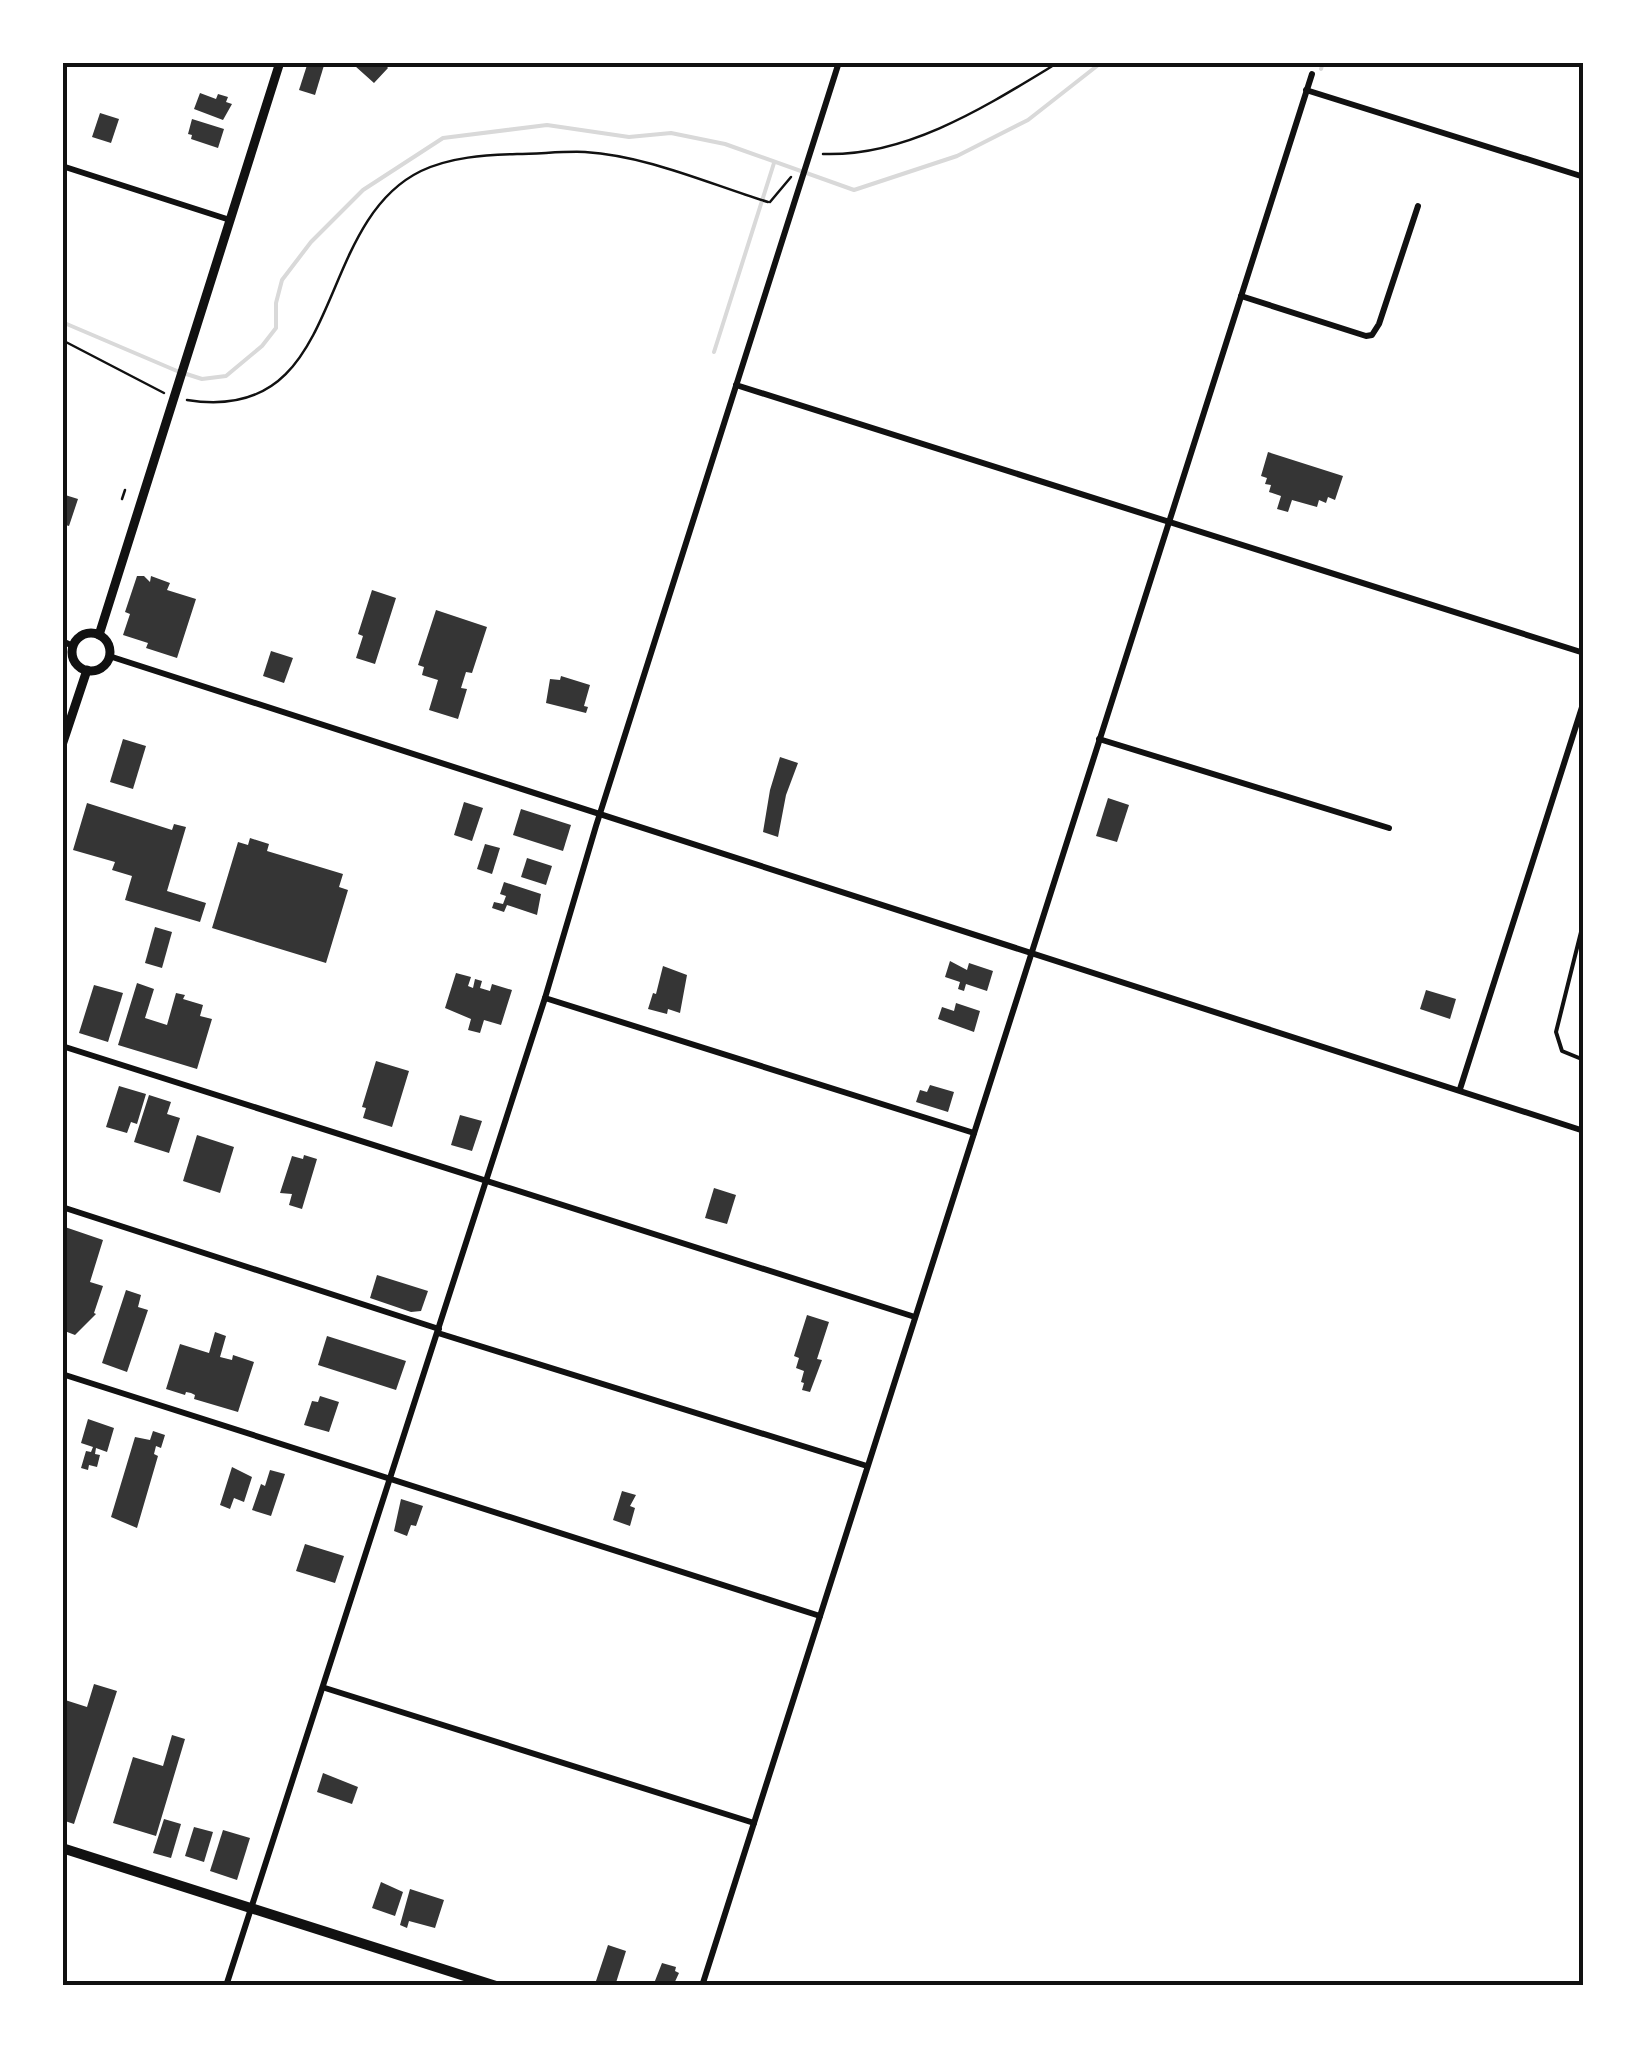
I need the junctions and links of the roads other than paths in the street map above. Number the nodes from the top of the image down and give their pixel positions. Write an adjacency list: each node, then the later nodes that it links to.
1 (280, 62): 8 (main road)
2 (839, 62): 10 (street)
3 (1312, 74): 4 (street)
4 (1306, 90): 6 (street); 9 (street)
5 (62, 166): 8 (street)
6 (1584, 177)
7 (1418, 206): 9 (street)
8 (230, 220): 12 (main road)
9 (1241, 296): 11 (street)
10 (736, 385): 11 (street); 21 (street)
11 (1167, 522): 15 (street); 19 (street)
12 (99, 634): 14 (main road); 16 (main road)
13 (62, 641): 14 (street)
14 (73, 646): 17 (main road)
15 (1584, 653)
16 (109, 656): 17 (main road); 21 (street)
17 (88, 670): 20 (main road)
18 (1584, 700): 28 (street)
19 (1099, 740): 22 (street); 24 (street)
20 (62, 745)
21 (600, 815): 24 (street); 25 (street)
22 (1389, 828)
23 (1584, 920): 27 (lane)
24 (1029, 951): 28 (street); 30 (street)
25 (546, 998): 30 (street); 31 (street)
26 (62, 1046): 31 (street)
27 (1584, 1060)
28 (1460, 1089): 29 (street)
29 (1584, 1131)
30 (974, 1133): 33 (street)
31 (485, 1179): 33 (street); 34 (street)
32 (62, 1208): 34 (street)
33 (915, 1317): 36 (street)
34 (439, 1331): 36 (street); 37 (street)
35 (62, 1374): 37 (street)
36 (868, 1466): 38 (street)
37 (391, 1479): 38 (street); 39 (street)
38 (820, 1616): 40 (street)
39 (324, 1688): 40 (street); 42 (street)
40 (754, 1823): 45 (street)
41 (62, 1848): 42 (main road)
42 (252, 1908): 43 (street); 44 (main road)
43 (226, 1986)
44 (496, 1986)
45 (702, 1986)

